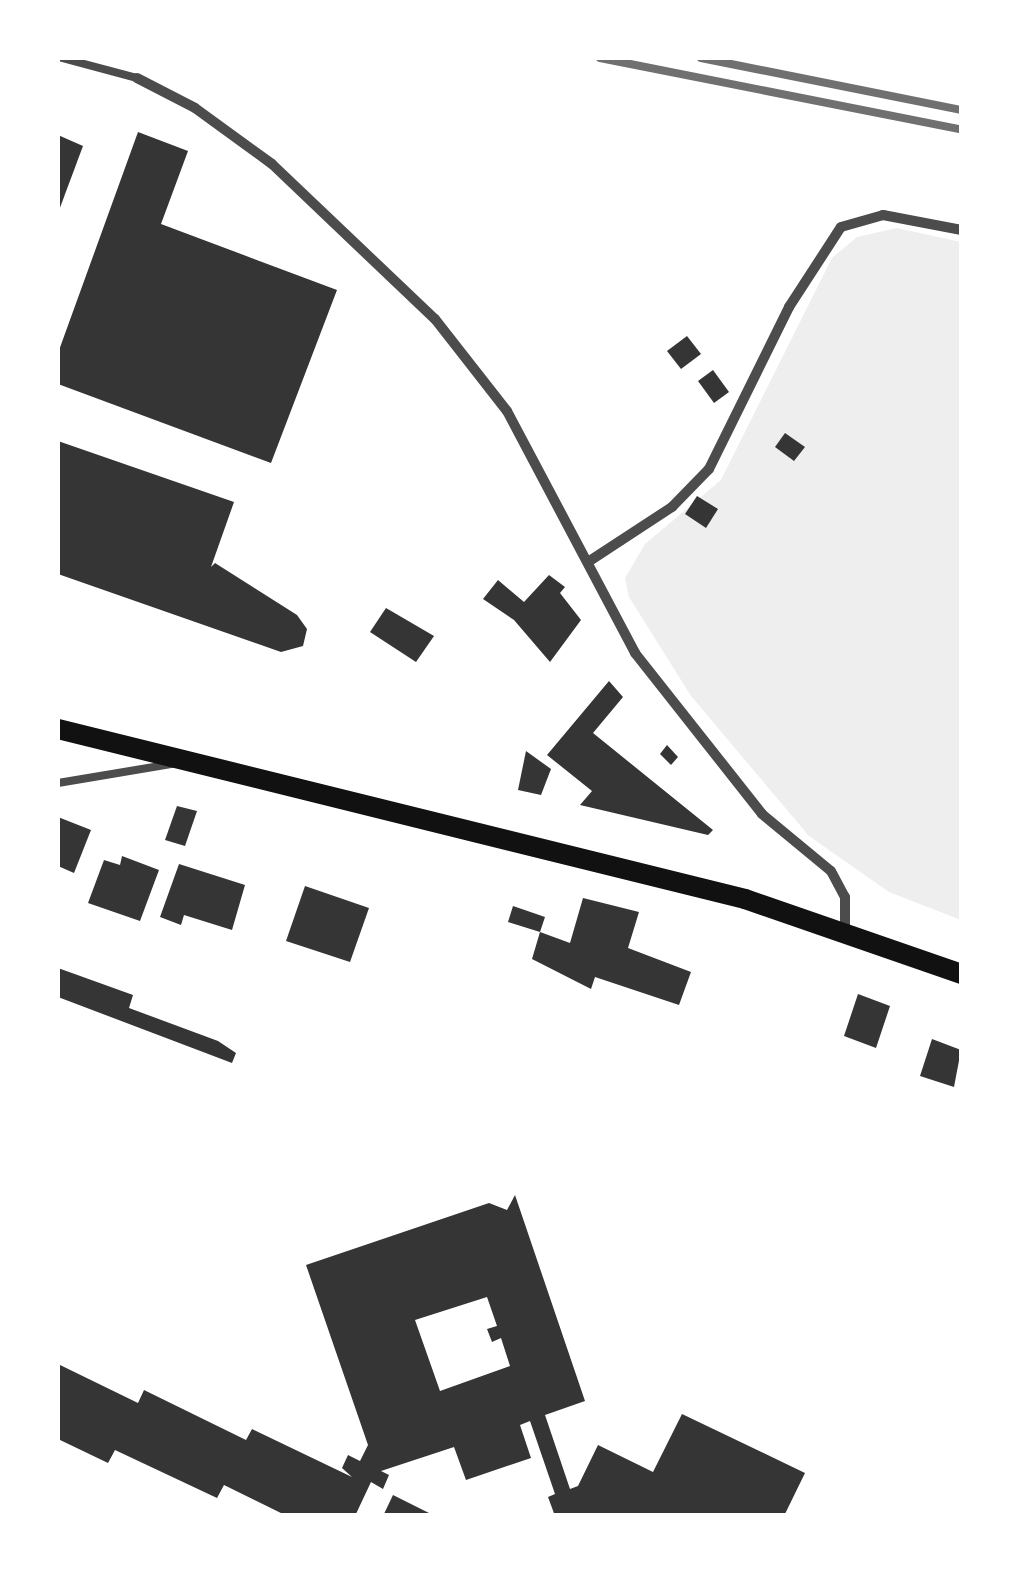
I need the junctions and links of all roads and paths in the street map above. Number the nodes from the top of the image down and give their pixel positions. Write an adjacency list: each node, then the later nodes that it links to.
1 (62, 58): 2 (lane)
2 (138, 78): 4 (street)
3 (962, 230): 4 (street)
4 (591, 560): 8 (street)
5 (58, 730): 6 (main road)
6 (191, 761): 7 (lane); 8 (main road)
7 (58, 783)
8 (845, 930): 9 (main road)
9 (962, 974)

